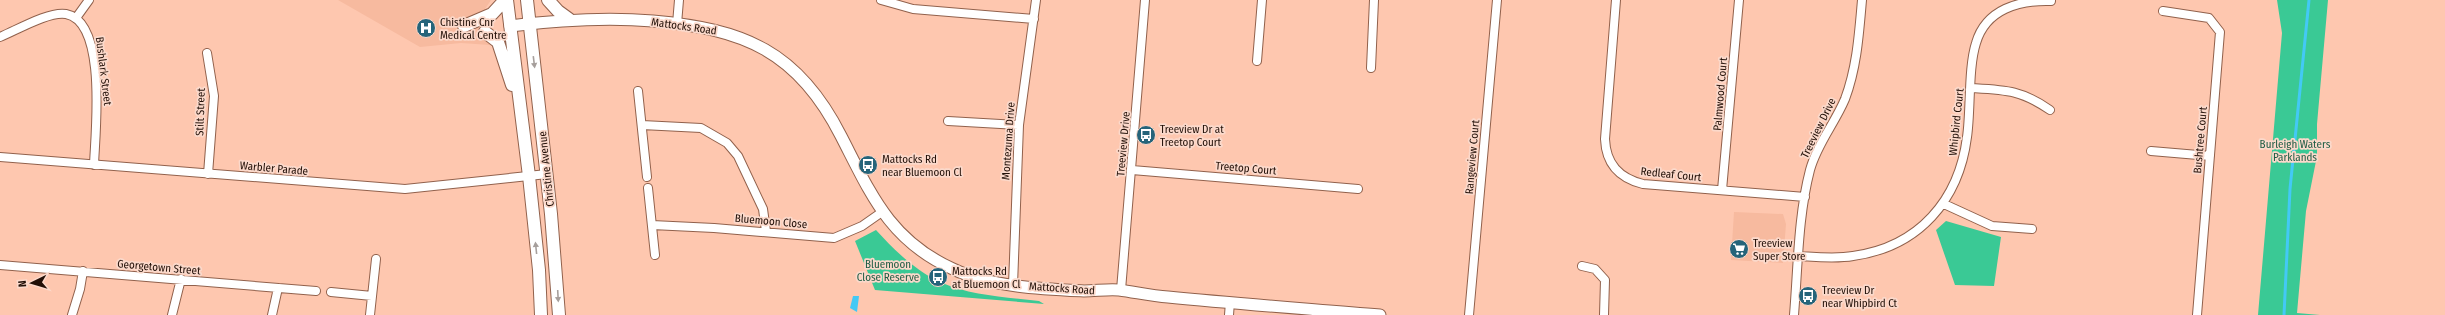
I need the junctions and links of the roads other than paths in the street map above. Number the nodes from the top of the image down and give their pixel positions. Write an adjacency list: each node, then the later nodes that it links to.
1 (89, 0): 17 (street)
2 (506, 0): 22 (main road); 23 (main road, Christine Avenue)
3 (527, 0): 20 (main road, Christine Avenue)
4 (548, 0): 18 (main road)
5 (679, 0): 21 (street)
6 (881, 0): 19 (street)
7 (1036, 0): 19 (street, Montezuma Drive)
8 (1145, 0): 40 (street, Treeview Drive)
9 (1262, 0): 27 (street)
10 (1374, 0): 28 (street)
11 (1497, 0): 78 (street, Rangeview Court)
12 (1616, 0): 47 (street, Redleaf Court)
13 (1739, 0): 47 (street, Palmwood Court)
14 (1862, 0): 48 (street, Treeview Drive)
15 (2051, 2): 29 (street, Whipbird Court)
16 (2163, 11): 37 (street, Bushtree Court)
17 (76, 18): 25 (street); 39 (street, Bushlark Street)
18 (569, 19): 20 (street); 21 (street, Mattocks Road)
19 (1034, 19): 35 (street, Montezuma Drive)
20 (530, 24): 23 (street); 42 (main road, Christine Avenue, one-way to 42)
21 (677, 24): 50 (street, Mattocks Road)
22 (464, 26)
23 (510, 26): 32 (main road, Christine Avenue)
24 (485, 32): 32 (main road)
25 (0, 37)
26 (207, 53): 41 (street, Stilt Street)
27 (1256, 60)
28 (1371, 68)
29 (1971, 88): 31 (street); 49 (street, Whipbird Court)
30 (638, 91): 34 (street)
31 (2050, 110)
32 (521, 113): 43 (main road, Christine Avenue)
33 (948, 121): 35 (street)
34 (642, 125): 44 (street); 53 (street)
35 (1019, 125): 63 (street, Montezuma Drive)
36 (2151, 151): 37 (street)
37 (2210, 156): 81 (street, Bushtree Court)
38 (0, 157): 39 (street, Warbler Parade)
39 (94, 164): 41 (street, Warbler Parade)
40 (1132, 170): 46 (street, Treetop Court); 65 (street, Treeview Drive)
41 (208, 174): 43 (street, Warbler Parade)
42 (547, 174): 43 (street, Warbler Parade); 60 (main road, Christine Avenue)
43 (529, 176): 61 (main road, Christine Avenue, one-way to 43)
44 (647, 177)
45 (648, 188): 51 (street)
46 (1358, 189)
47 (1722, 190): 48 (street, Redleaf Court)
48 (1805, 197): 55 (street, Treeview Drive)
49 (1944, 204): 52 (street); 55 (street, Whipbird Court)
50 (882, 212): 53 (street, Bluemoon Close); 63 (street, Mattocks Road)
51 (652, 225): 53 (street, Bluemoon Close); 54 (street)
52 (2032, 230)
53 (766, 231)
54 (655, 255)
55 (1799, 256): 80 (street, Treeview Drive)
56 (376, 260): 68 (street)
57 (0, 264): 59 (street, Georgetown Street)
58 (1582, 266): 79 (street)
59 (83, 271): 62 (street, Georgetown Street); 70 (street)
60 (557, 276): 61 (main road); 75 (main road, Christine Avenue, one-way to 75)
61 (540, 278): 74 (main road, Christine Avenue)
62 (180, 279): 64 (street, Georgetown Street); 71 (street)
63 (1013, 285): 65 (street, Mattocks Road)
64 (278, 288): 66 (street, Georgetown Street); 72 (street)
65 (1121, 290): 69 (street, Mattocks Road)
66 (316, 291)
67 (331, 292): 68 (street)
68 (372, 296): 73 (street)
69 (1230, 302): 76 (street); 77 (street, Mattocks Road)
70 (72, 315)
71 (172, 315)
72 (272, 315)
73 (370, 315)
74 (541, 315)
75 (559, 315)
76 (1229, 315)
77 (1380, 315)
78 (1469, 315)
79 (1604, 315)
80 (1794, 315)
81 (2197, 315)

